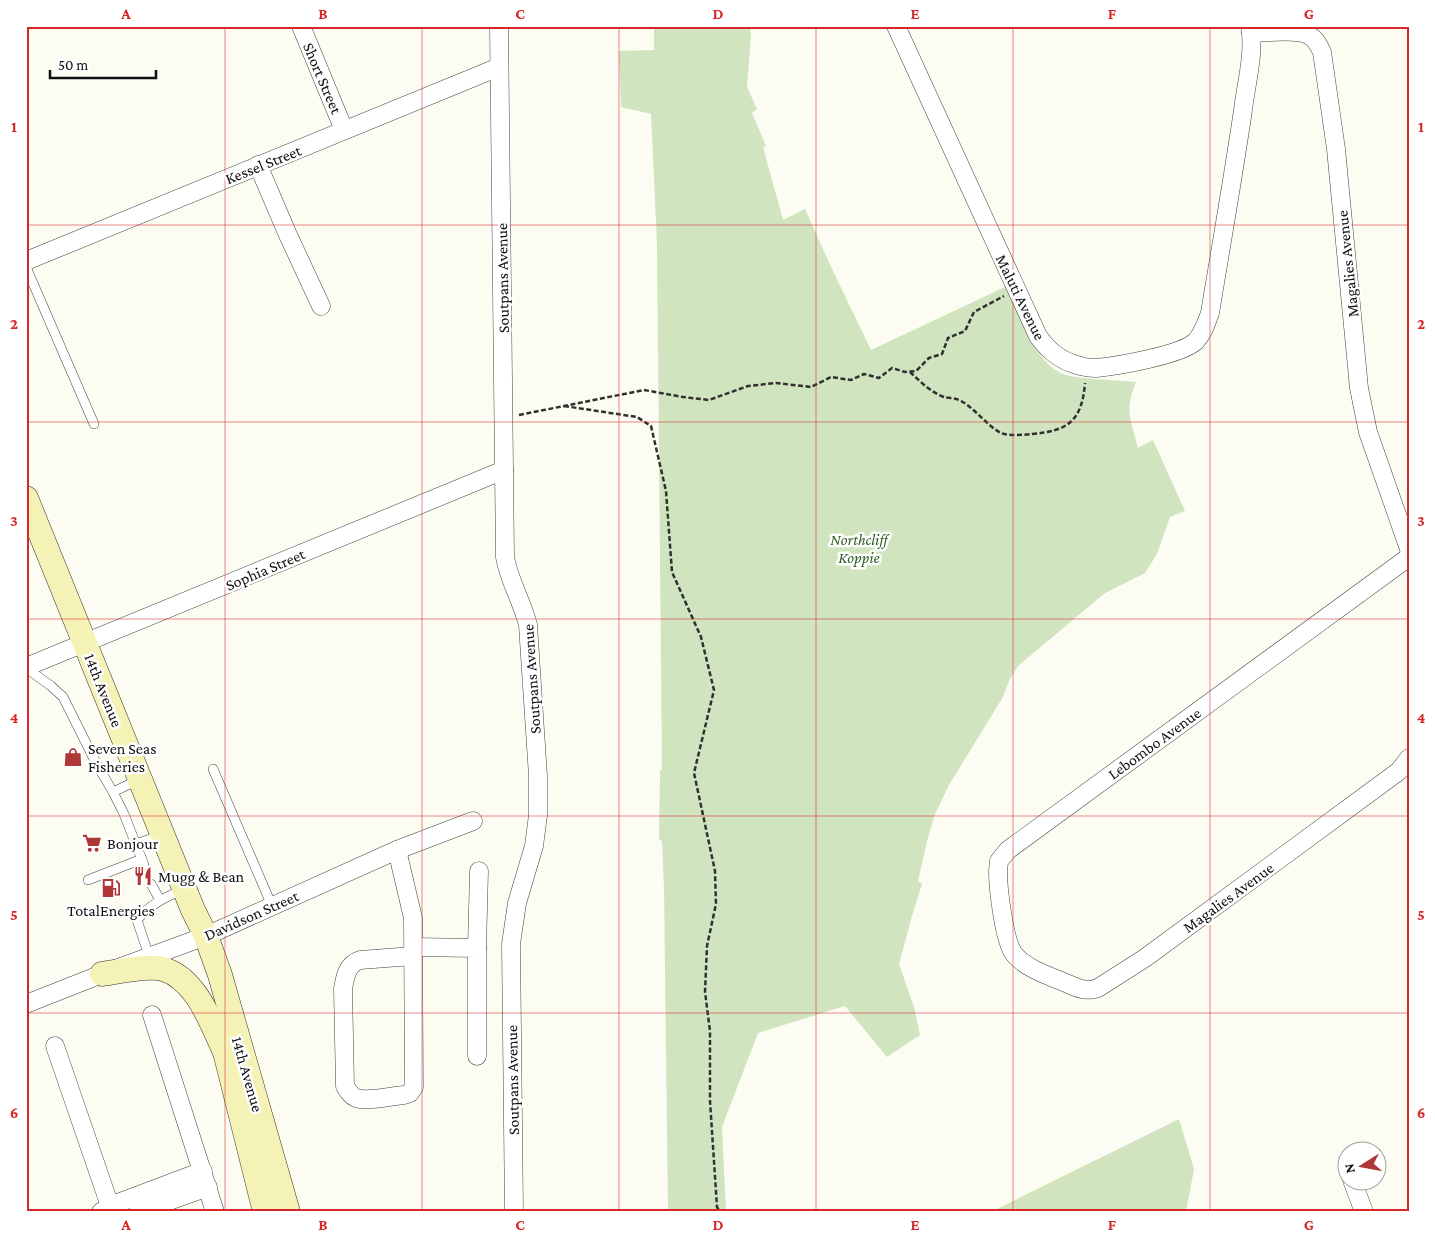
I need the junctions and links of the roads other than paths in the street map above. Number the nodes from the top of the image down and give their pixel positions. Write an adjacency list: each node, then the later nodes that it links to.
1 (301, 26): 6 (street, Short Street)
2 (499, 26): 5 (street, Soutpans Avenue)
3 (896, 26): 4 (street, Maluti Avenue)
4 (1250, 30): 14 (street, Magalies Avenue)
5 (499, 67): 6 (street, Kessel Street); 12 (street, Soutpans Avenue)
6 (344, 130): 7 (street, Kessel Street)
7 (258, 165): 8 (street, Kessel Street); 10 (street)
8 (26, 261)
9 (26, 267): 11 (lane)
10 (321, 306)
11 (94, 424)
12 (504, 470): 16 (street, Sophia Street); 50 (street, Soutpans Avenue)
13 (26, 498): 16 (main road, 14th Avenue)
14 (1409, 549)
15 (1409, 557): 36 (street, Lebombo Avenue)
16 (85, 642): 17 (street, Sophia Street); 20 (main road, 14th Avenue)
17 (26, 667): 21 (lane)
18 (1409, 758): 36 (street, Magalies Avenue)
19 (213, 769): 31 (lane)
20 (139, 779): 21 (lane); 23 (main road, 14th Avenue)
21 (114, 792): 24 (lane)
22 (473, 821): 25 (street, Davidson Street)
23 (162, 834): 24 (lane); 29 (main road, 14th Avenue)
24 (136, 844): 27 (lane)
25 (397, 850): 31 (street, Davidson Street); 34 (street)
26 (479, 871): 33 (street)
27 (88, 880)
28 (151, 884): 30 (lane)
29 (188, 899): 30 (lane); 32 (main road, 14th Avenue)
30 (160, 900): 35 (lane)
31 (272, 906): 32 (street, Davidson Street)
32 (199, 939): 35 (street, Davidson Street); 41 (main road, 14th Avenue); 49 (main road, 14th Avenue)
33 (477, 948): 34 (street); 42 (street)
34 (414, 952): 34 (street)
35 (149, 956): 37 (street, Davidson Street)
36 (1033, 968)
37 (102, 974): 38 (street, Davidson Street); 41 (main road)
38 (26, 1004)
39 (152, 1015): 43 (street)
40 (55, 1046): 45 (street)
41 (225, 1052): 48 (main road, 14th Avenue)
42 (477, 1056)
43 (205, 1179): 45 (street); 46 (street); 47 (street)
44 (1356, 1190): 51 (street)
45 (108, 1210)
46 (138, 1212)
47 (215, 1212)
48 (265, 1212)
49 (288, 1212)
50 (514, 1212)
51 (1364, 1212)

